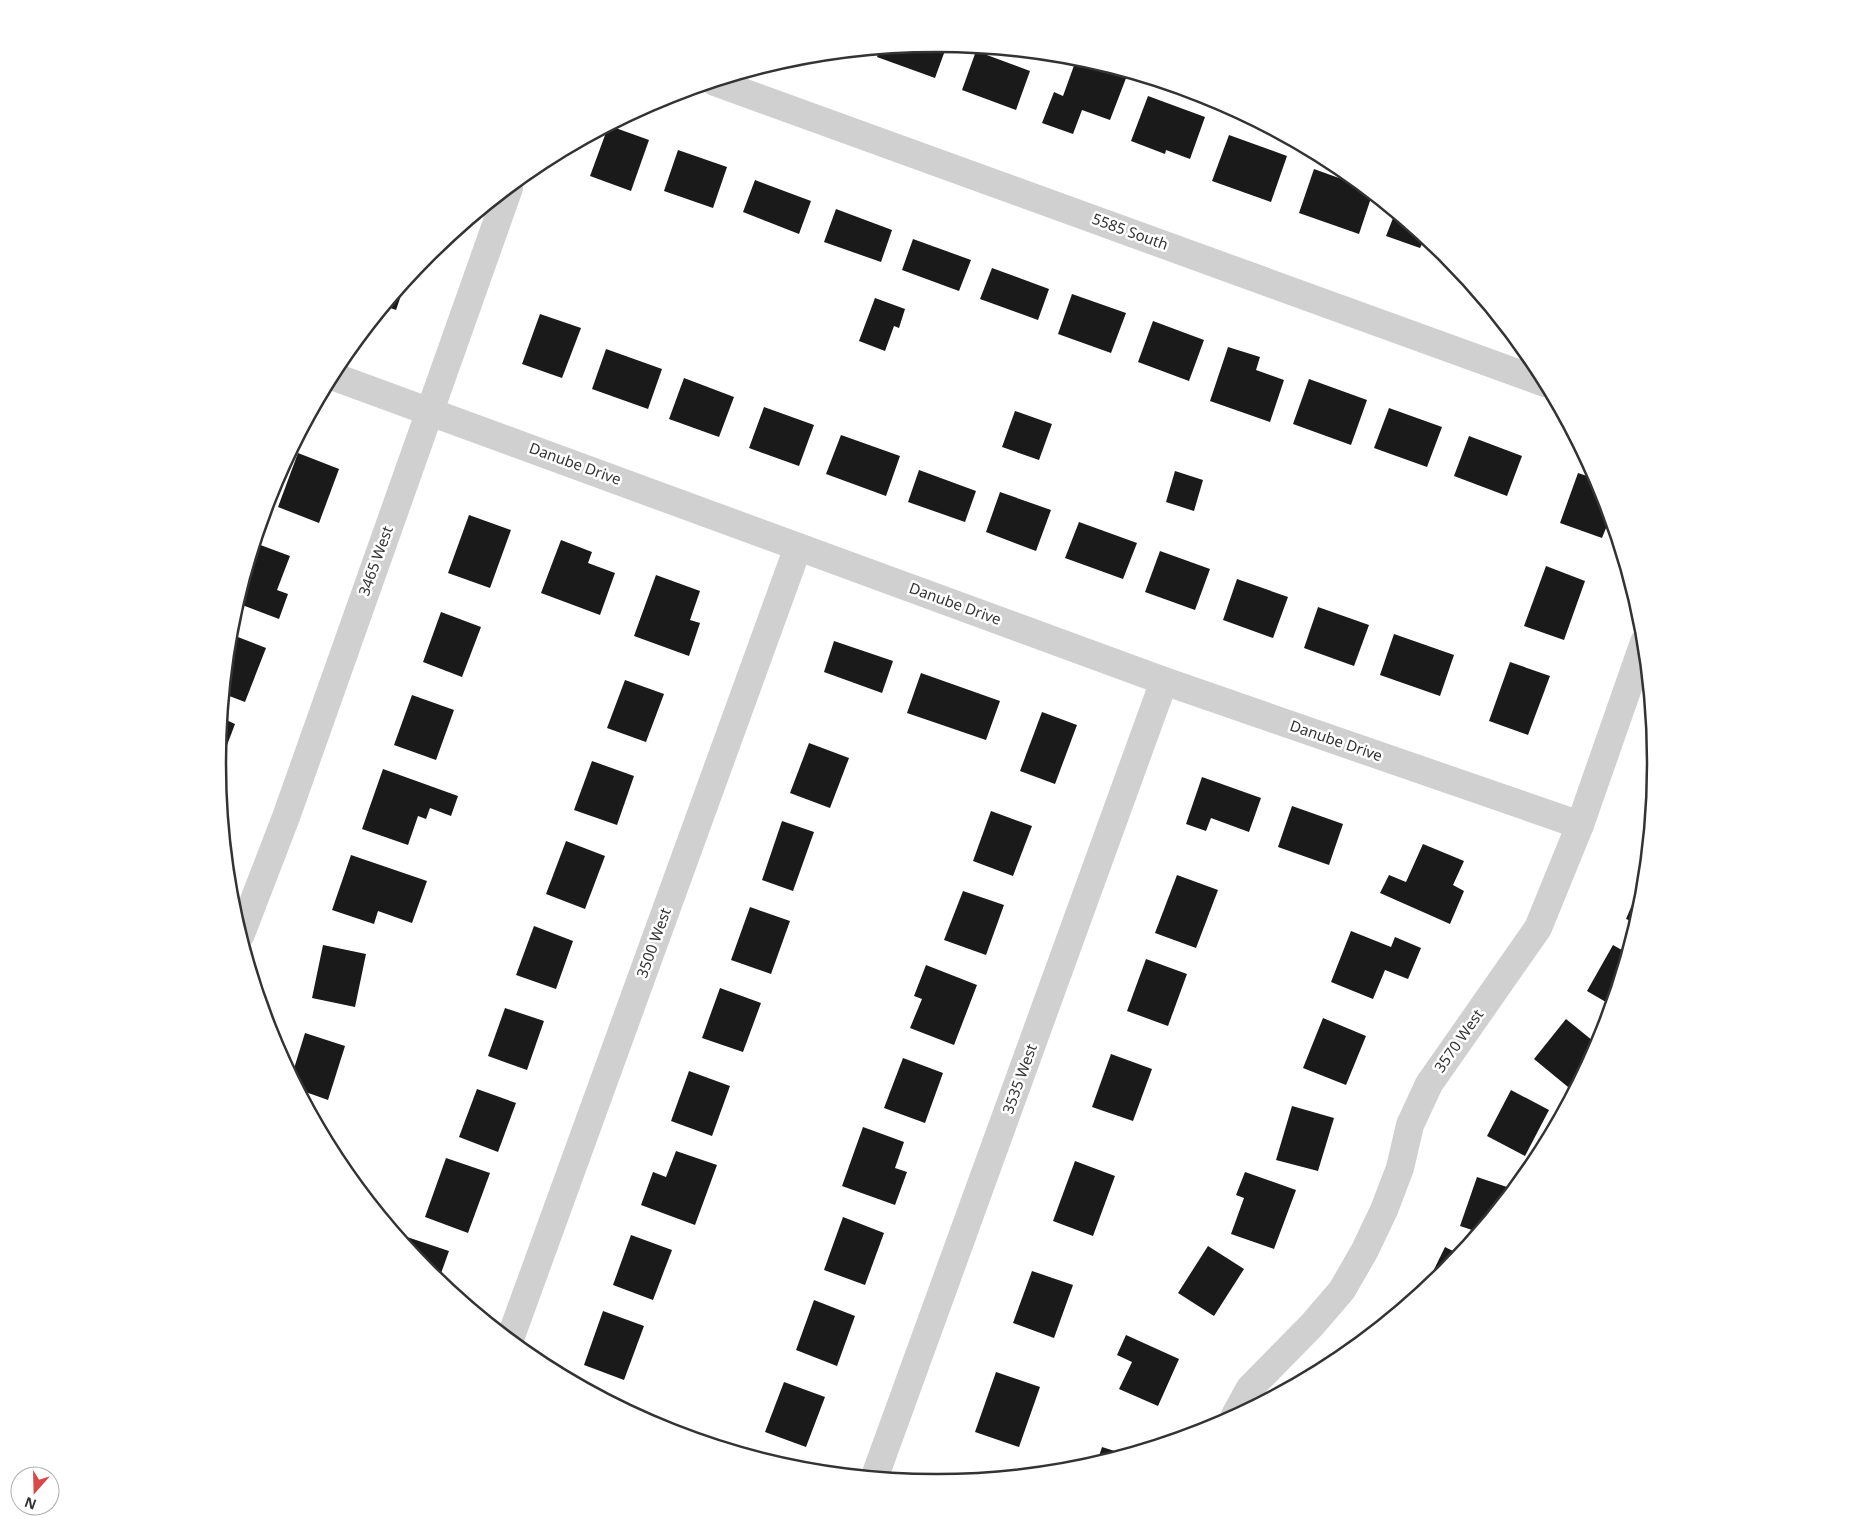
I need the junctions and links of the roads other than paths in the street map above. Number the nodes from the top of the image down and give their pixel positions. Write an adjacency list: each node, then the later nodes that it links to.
1 (724, 85): 3 (street, 5585 South)
2 (507, 197): 5 (street, 3465 West)
3 (1533, 378)
4 (339, 379): 5 (street, Danube Drive)
5 (430, 411): 6 (street, Danube Drive); 10 (street, 3465 West)
6 (798, 547): 8 (street, Danube Drive); 11 (street, 3500 West)
7 (1639, 657): 9 (street, 3570 West)
8 (1164, 681): 9 (street, Danube Drive); 13 (street, 3535 West)
9 (1580, 825): 12 (street, 3570 West)
10 (245, 922)
11 (512, 1333)
12 (1241, 1404)
13 (877, 1471)

